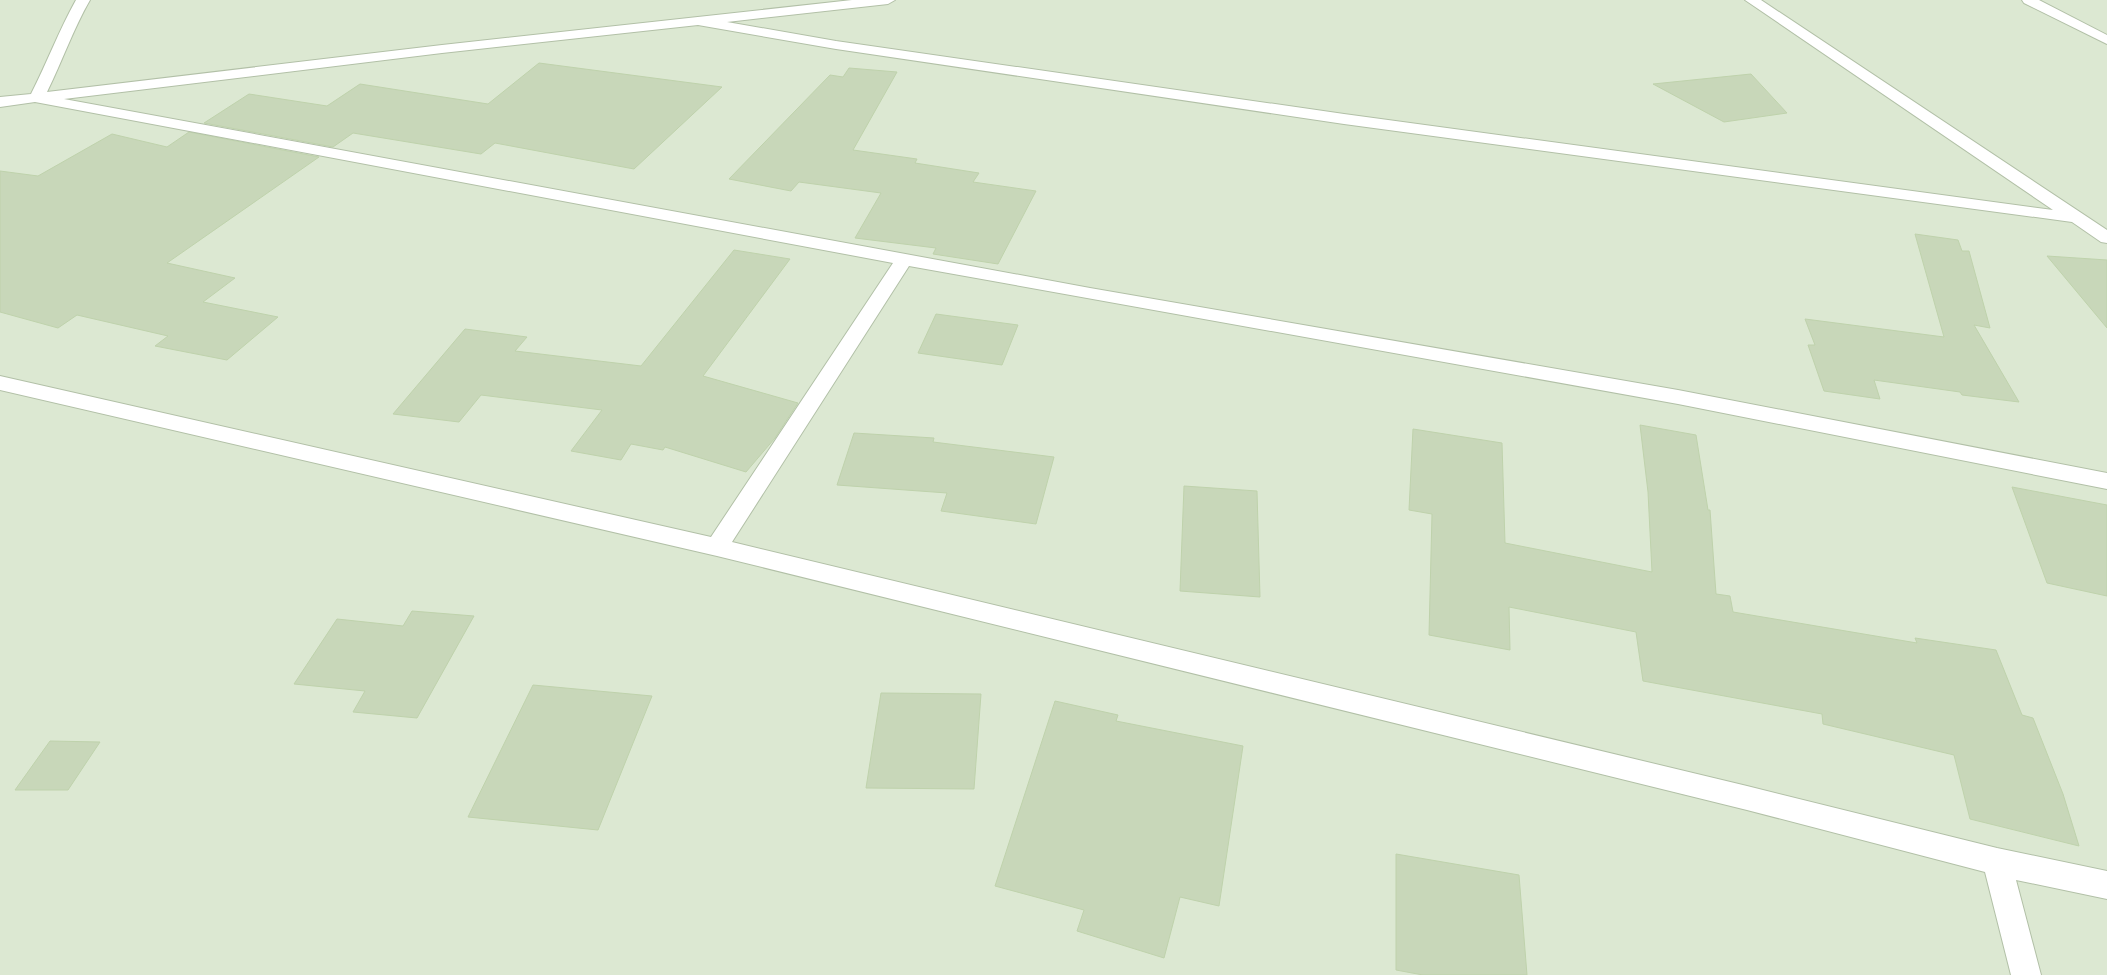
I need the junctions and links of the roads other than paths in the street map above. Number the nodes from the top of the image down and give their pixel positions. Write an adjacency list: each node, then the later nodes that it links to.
1 (83, 0): 7 (street)
2 (888, 0): 5 (street)
3 (1752, 0): 9 (street)
4 (2029, 0): 6 (street)
5 (699, 21): 7 (street); 9 (street)
6 (2107, 40)
7 (36, 98): 8 (street); 11 (street)
8 (0, 102)
9 (2078, 218): 10 (street)
10 (2107, 238)
11 (904, 259): 13 (street); 14 (street)
12 (0, 383): 14 (street)
13 (2107, 481)
14 (717, 547): 15 (street)
15 (1997, 862): 16 (street); 17 (street)
16 (2107, 885)
17 (2026, 975)

